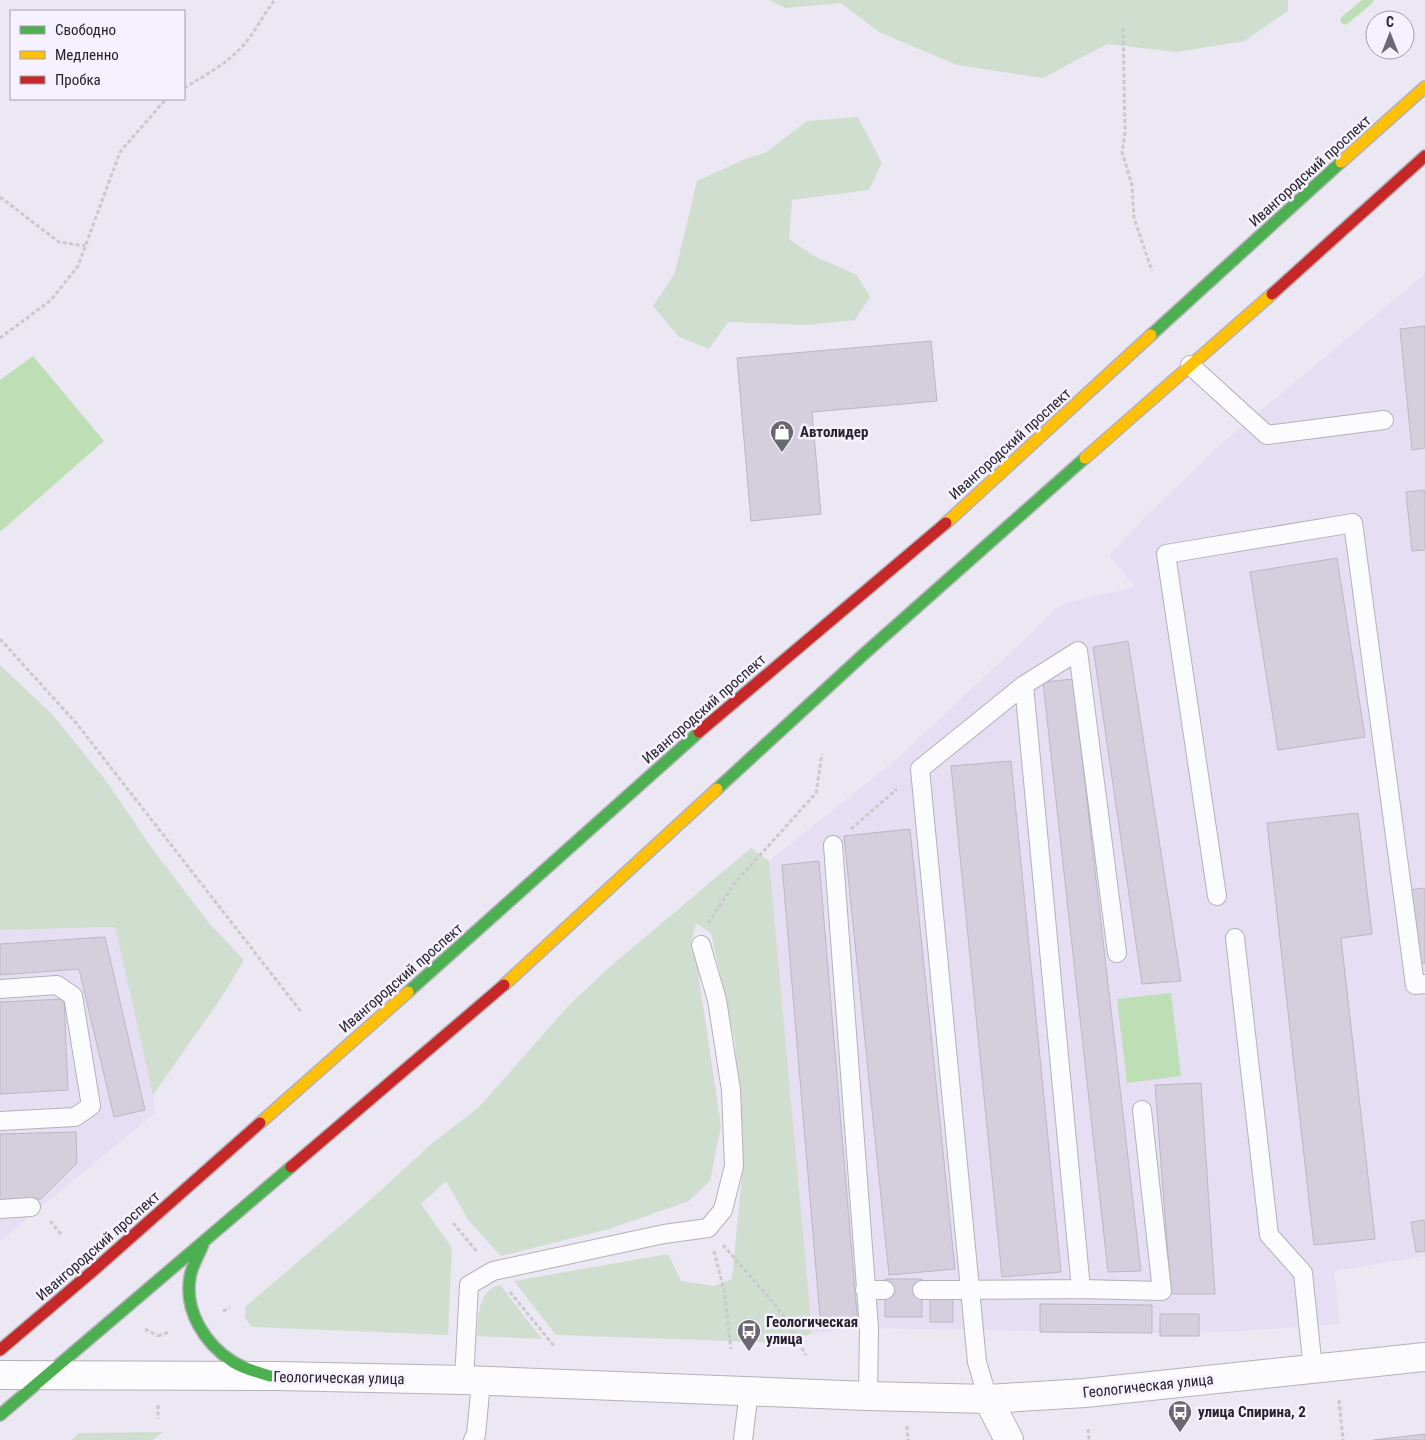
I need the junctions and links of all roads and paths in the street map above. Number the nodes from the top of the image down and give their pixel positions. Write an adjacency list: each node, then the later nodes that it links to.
1 (275, 0): 3 (path)
2 (1123, 28): 9 (path)
3 (185, 87)
4 (1425, 87): 41 (highway, Ивангородский проспект)
5 (165, 100): 8 (path)
6 (1425, 156): 11 (highway)
7 (0, 197): 8 (path)
8 (85, 246): 10 (path)
9 (1152, 271)
10 (0, 338)
11 (1190, 365): 12 (lane); 32 (highway)
12 (1384, 420)
13 (0, 639): 24 (path)
14 (1024, 685): 16 (lane); 21 (lane); 33 (lane)
15 (822, 754): 20 (path)
16 (920, 769): 17 (path); 37 (lane)
17 (833, 845): 34 (lane)
18 (1217, 896): 22 (lane)
19 (1235, 938): 44 (lane)
20 (701, 945): 30 (lane)
21 (1117, 953)
22 (1425, 984)
23 (0, 989): 26 (lane)
24 (302, 1013)
25 (1142, 1110): 33 (lane)
26 (0, 1121)
27 (31, 1207): 28 (lane)
28 (0, 1209)
29 (49, 1219): 31 (path)
30 (708, 1228): 40 (path); 42 (path); 48 (lane)
31 (61, 1234)
32 (204, 1241): 46 (highway); 47 (highway)
33 (1081, 1289): 37 (lane)
34 (866, 1290): 35 (lane); 50 (lane)
35 (885, 1290)
36 (922, 1290): 37 (lane)
37 (971, 1290): 51 (lane)
38 (144, 1328): 39 (path)
39 (158, 1345)
40 (731, 1349)
41 (0, 1350)
42 (806, 1355)
43 (1425, 1357): 44 (street, Геологическая улица)
44 (1313, 1369): 51 (street, Геологическая улица)
45 (0, 1375): 46 (street, Геологическая улица)
46 (47, 1375): 47 (street, Геологическая улица); 53 (highway)
47 (270, 1376): 48 (street, Геологическая улица)
48 (473, 1381): 49 (street, Геологическая улица); 56 (lane)
49 (749, 1391): 50 (street, Геологическая улица); 57 (lane)
50 (868, 1396): 51 (street, Геологическая улица)
51 (988, 1399): 59 (street); 60 (street)
52 (1339, 1400): 62 (path)
53 (0, 1415)
54 (907, 1424): 58 (path)
55 (1088, 1429): 61 (path)
56 (474, 1440)
57 (743, 1440)
58 (908, 1440)
59 (992, 1440)
60 (1009, 1440)
61 (1089, 1440)
62 (1343, 1440)

